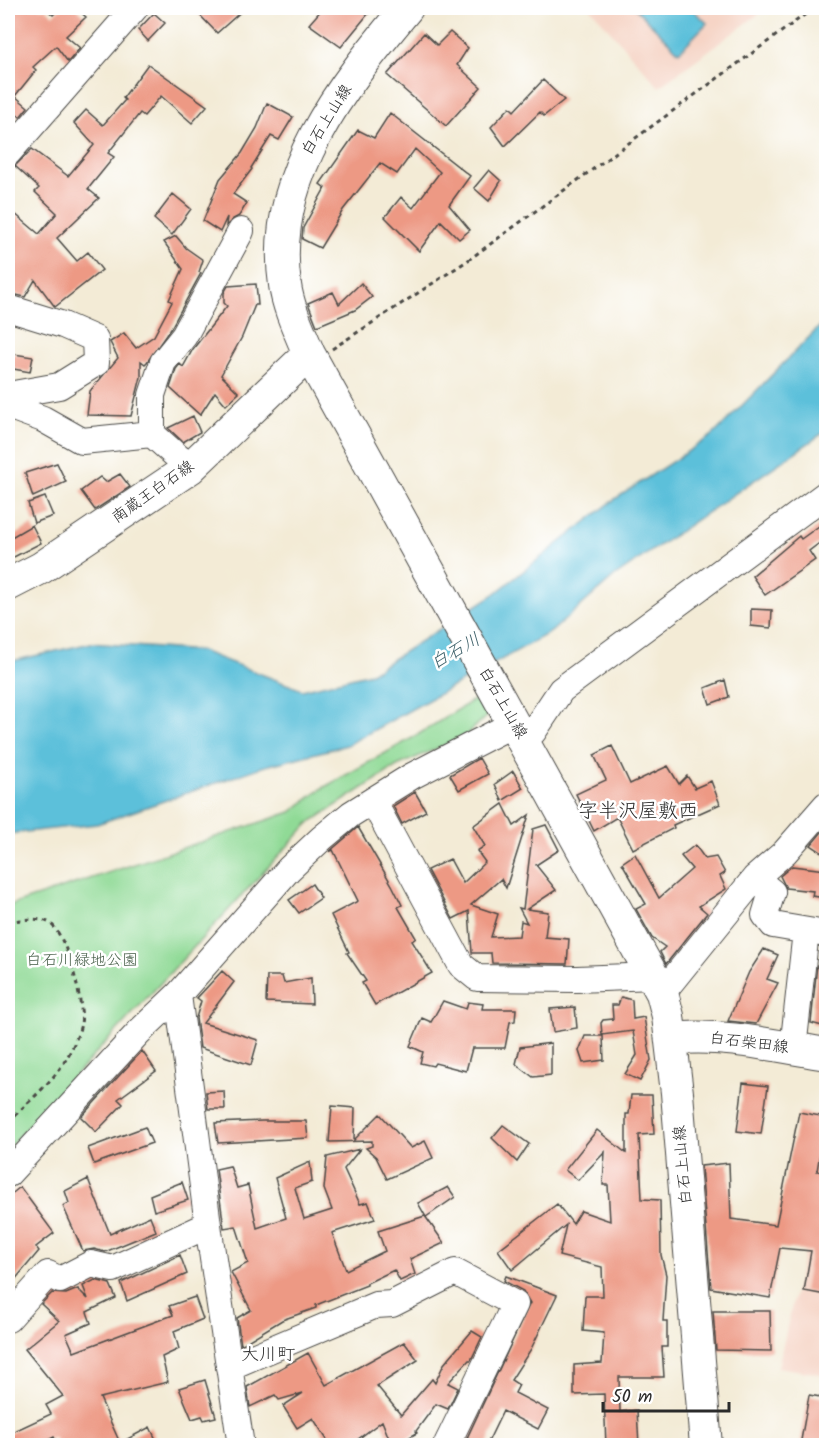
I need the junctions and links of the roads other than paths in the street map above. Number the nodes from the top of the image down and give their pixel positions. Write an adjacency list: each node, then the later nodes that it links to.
1 (135, 8): 3 (street)
2 (406, 8): 6 (main road, 白石上山線)
3 (8, 153)
4 (241, 231): 9 (street)
5 (8, 308): 7 (street)
6 (313, 360): 10 (main road, 南蔵王白石線); 13 (main road, 白石上山線)
7 (8, 395)
8 (8, 406): 9 (street)
9 (152, 434): 10 (street)
10 (190, 468): 12 (main road, 南蔵王白石線)
11 (826, 494): 13 (street)
12 (8, 585)
13 (515, 724): 14 (street); 18 (main road, 白石上山線)
14 (373, 801): 18 (street); 19 (street)
15 (826, 805): 16 (street)
16 (755, 878): 17 (street); 18 (street)
17 (816, 933): 21 (street)
18 (658, 985): 20 (main road, 白石上山線)
19 (178, 995): 23 (street); 24 (street)
20 (671, 1039): 21 (main road, 白石柴田線); 29 (main road, 白石上山線)
21 (793, 1049): 22 (main road, 白石柴田線)
22 (826, 1054)
23 (8, 1174)
24 (208, 1225): 25 (street); 26 (street)
25 (8, 1319)
26 (229, 1367): 27 (street); 28 (street)
27 (241, 1446)
28 (446, 1446)
29 (706, 1446)

